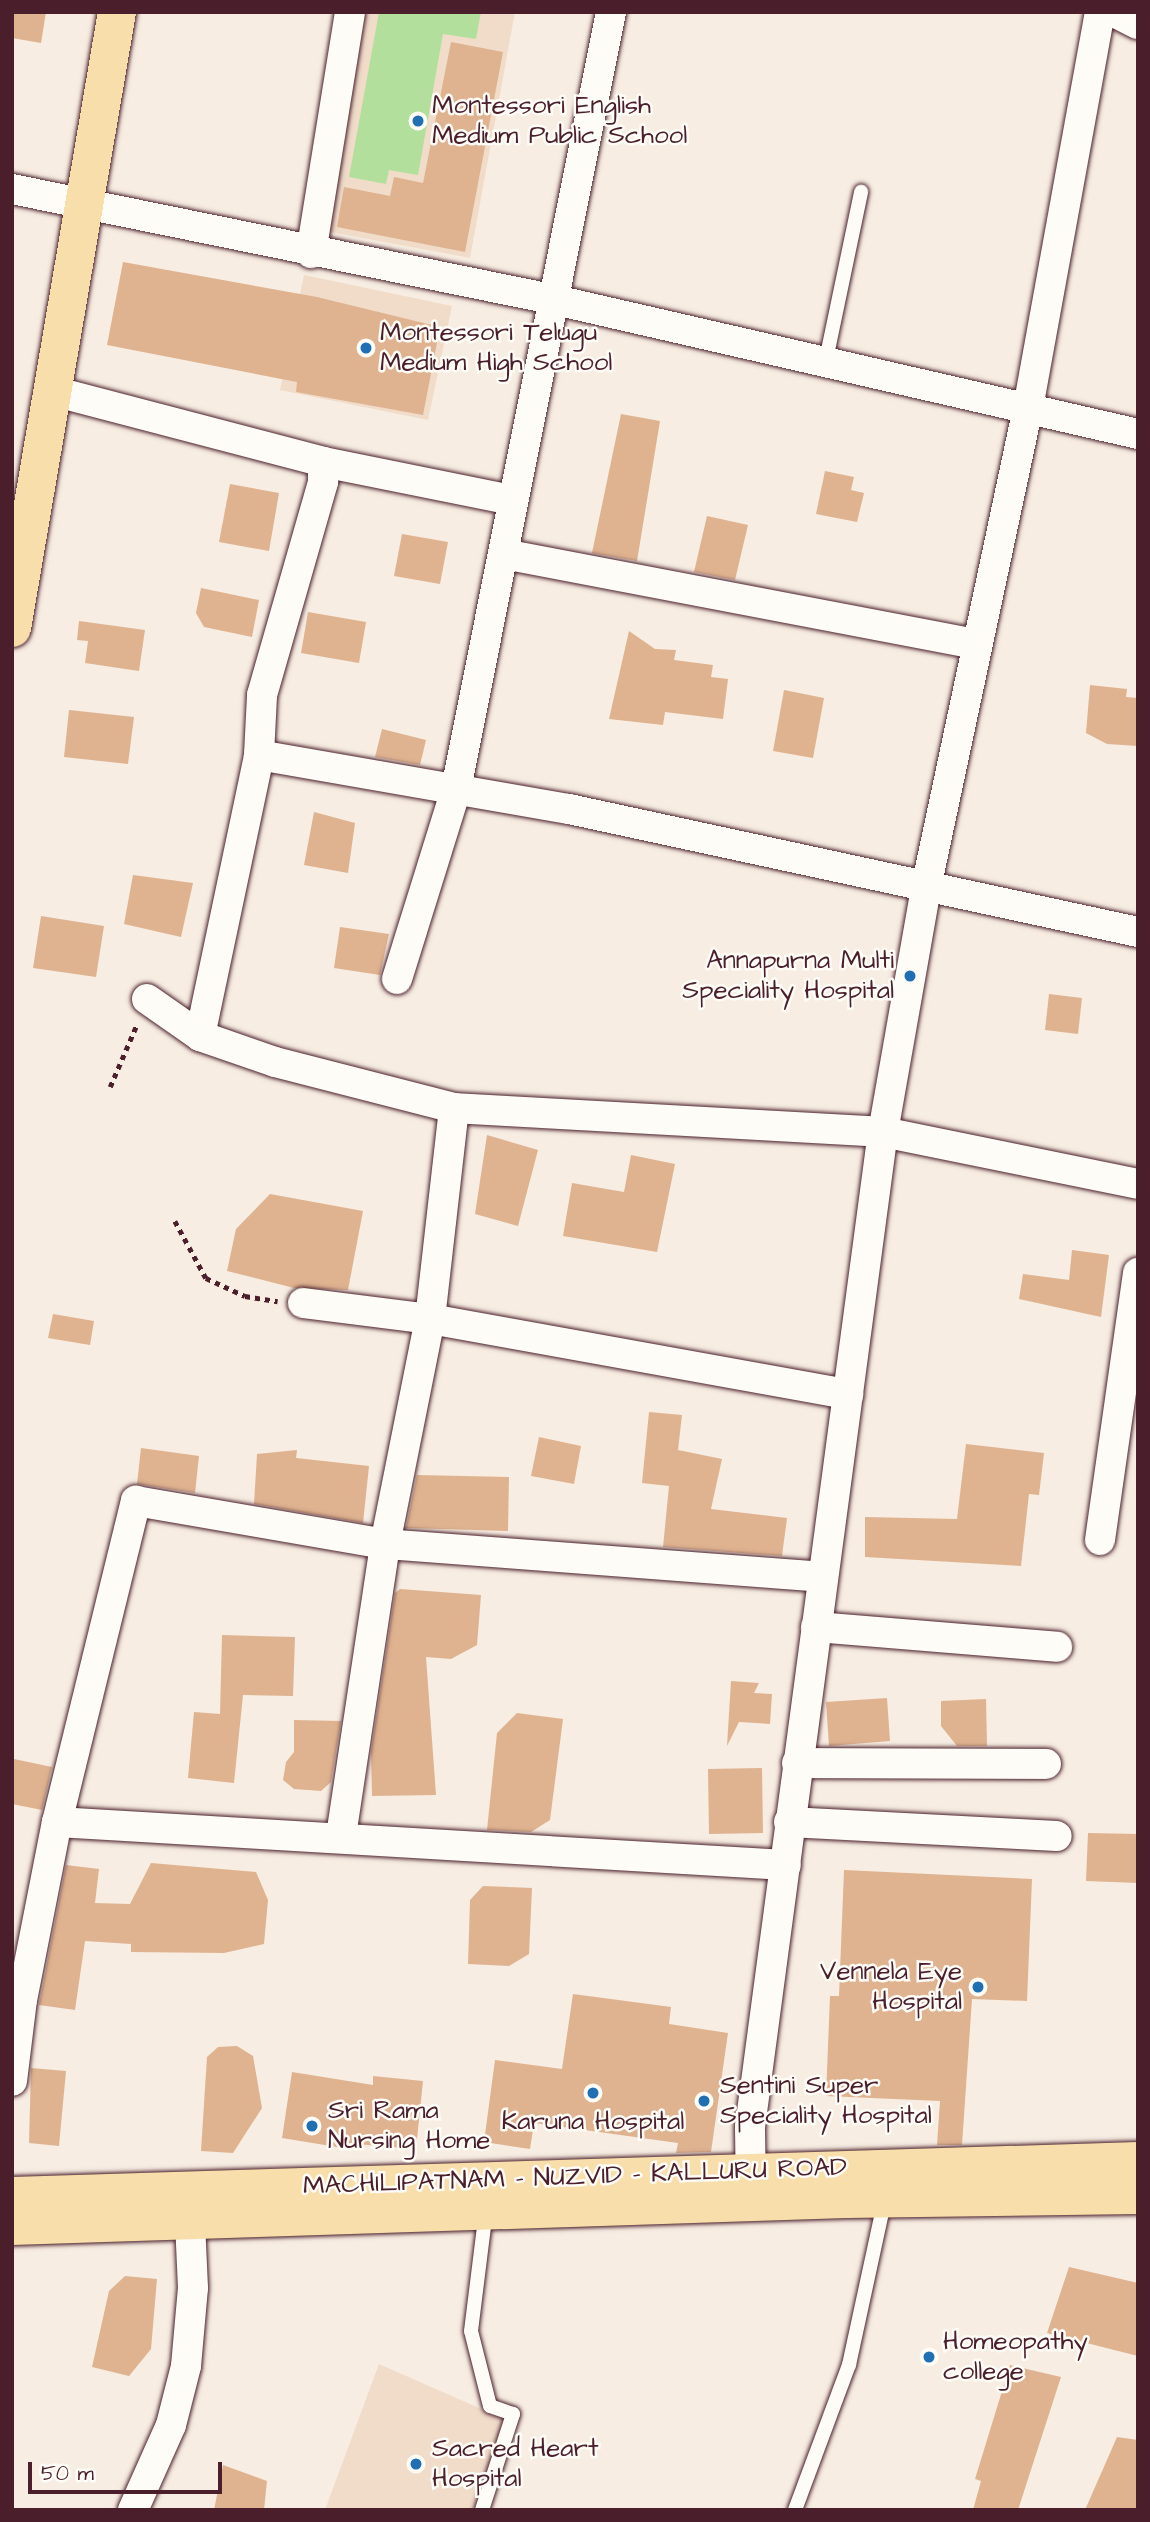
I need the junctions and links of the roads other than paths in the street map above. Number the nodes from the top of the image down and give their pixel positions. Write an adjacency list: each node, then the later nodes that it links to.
1 (117, 12): 9 (main road)
2 (350, 12): 10 (street)
3 (611, 12): 11 (street)
4 (1100, 12): 14 (street)
5 (1115, 12): 6 (street)
6 (1138, 24)
7 (12, 189): 9 (street)
8 (861, 192): 12 (lane)
9 (86, 201): 10 (street); 13 (main road)
10 (311, 253): 11 (street)
11 (551, 299): 12 (street); 17 (street)
12 (826, 360): 14 (street)
13 (53, 391): 16 (street); 19 (main road)
14 (1028, 408): 15 (street); 20 (street)
15 (1138, 434)
16 (323, 462): 17 (street); 21 (street)
17 (511, 499): 18 (street)
18 (504, 554): 20 (street); 22 (street)
19 (12, 628)
20 (976, 644): 23 (street)
21 (259, 755): 22 (street); 27 (street)
22 (456, 789): 23 (street); 25 (street)
23 (927, 883): 24 (street); 29 (street)
24 (1138, 932)
25 (397, 979)
26 (147, 999): 27 (street)
27 (200, 1036): 28 (street)
28 (454, 1108): 29 (street); 33 (street)
29 (883, 1132): 30 (street); 34 (street)
30 (1138, 1184)
31 (1138, 1273): 35 (street)
32 (303, 1303): 33 (street)
33 (430, 1320): 34 (street); 36 (street)
34 (848, 1394): 37 (street)
35 (1100, 1540)
36 (385, 1544): 37 (street); 42 (street); 44 (street)
37 (823, 1577): 38 (street)
38 (816, 1627): 39 (street); 40 (street)
39 (1057, 1647)
40 (797, 1763): 41 (street); 43 (street)
41 (1046, 1764)
42 (57, 1822): 44 (street); 47 (street)
43 (789, 1822): 45 (street); 46 (street)
44 (341, 1836): 46 (street)
45 (1057, 1836)
46 (786, 1865): 49 (street)
47 (12, 2081)
48 (1138, 2161): 49 (main road, MACHILIPATNAM - NUZVID - KALLURU ROAD)
49 (752, 2187): 50 (main road, MACHILIPATNAM - NUZVID - KALLURU ROAD); 53 (main road, MACHILIPATNAM - NUZVID - KALLURU ROAD)
50 (491, 2194): 52 (main road, MACHILIPATNAM - NUZVID - KALLURU ROAD); 54 (main road, MACHILIPATNAM - NUZVID - KALLURU ROAD); 57 (lane)
51 (1138, 2195): 53 (main road, MACHILIPATNAM - NUZVID - KALLURU ROAD)
52 (12, 2196)
53 (885, 2198): 58 (lane)
54 (190, 2222): 55 (main road, MACHILIPATNAM - NUZVID - KALLURU ROAD); 56 (street)
55 (12, 2226)
56 (133, 2510)
57 (482, 2510)
58 (795, 2510)

